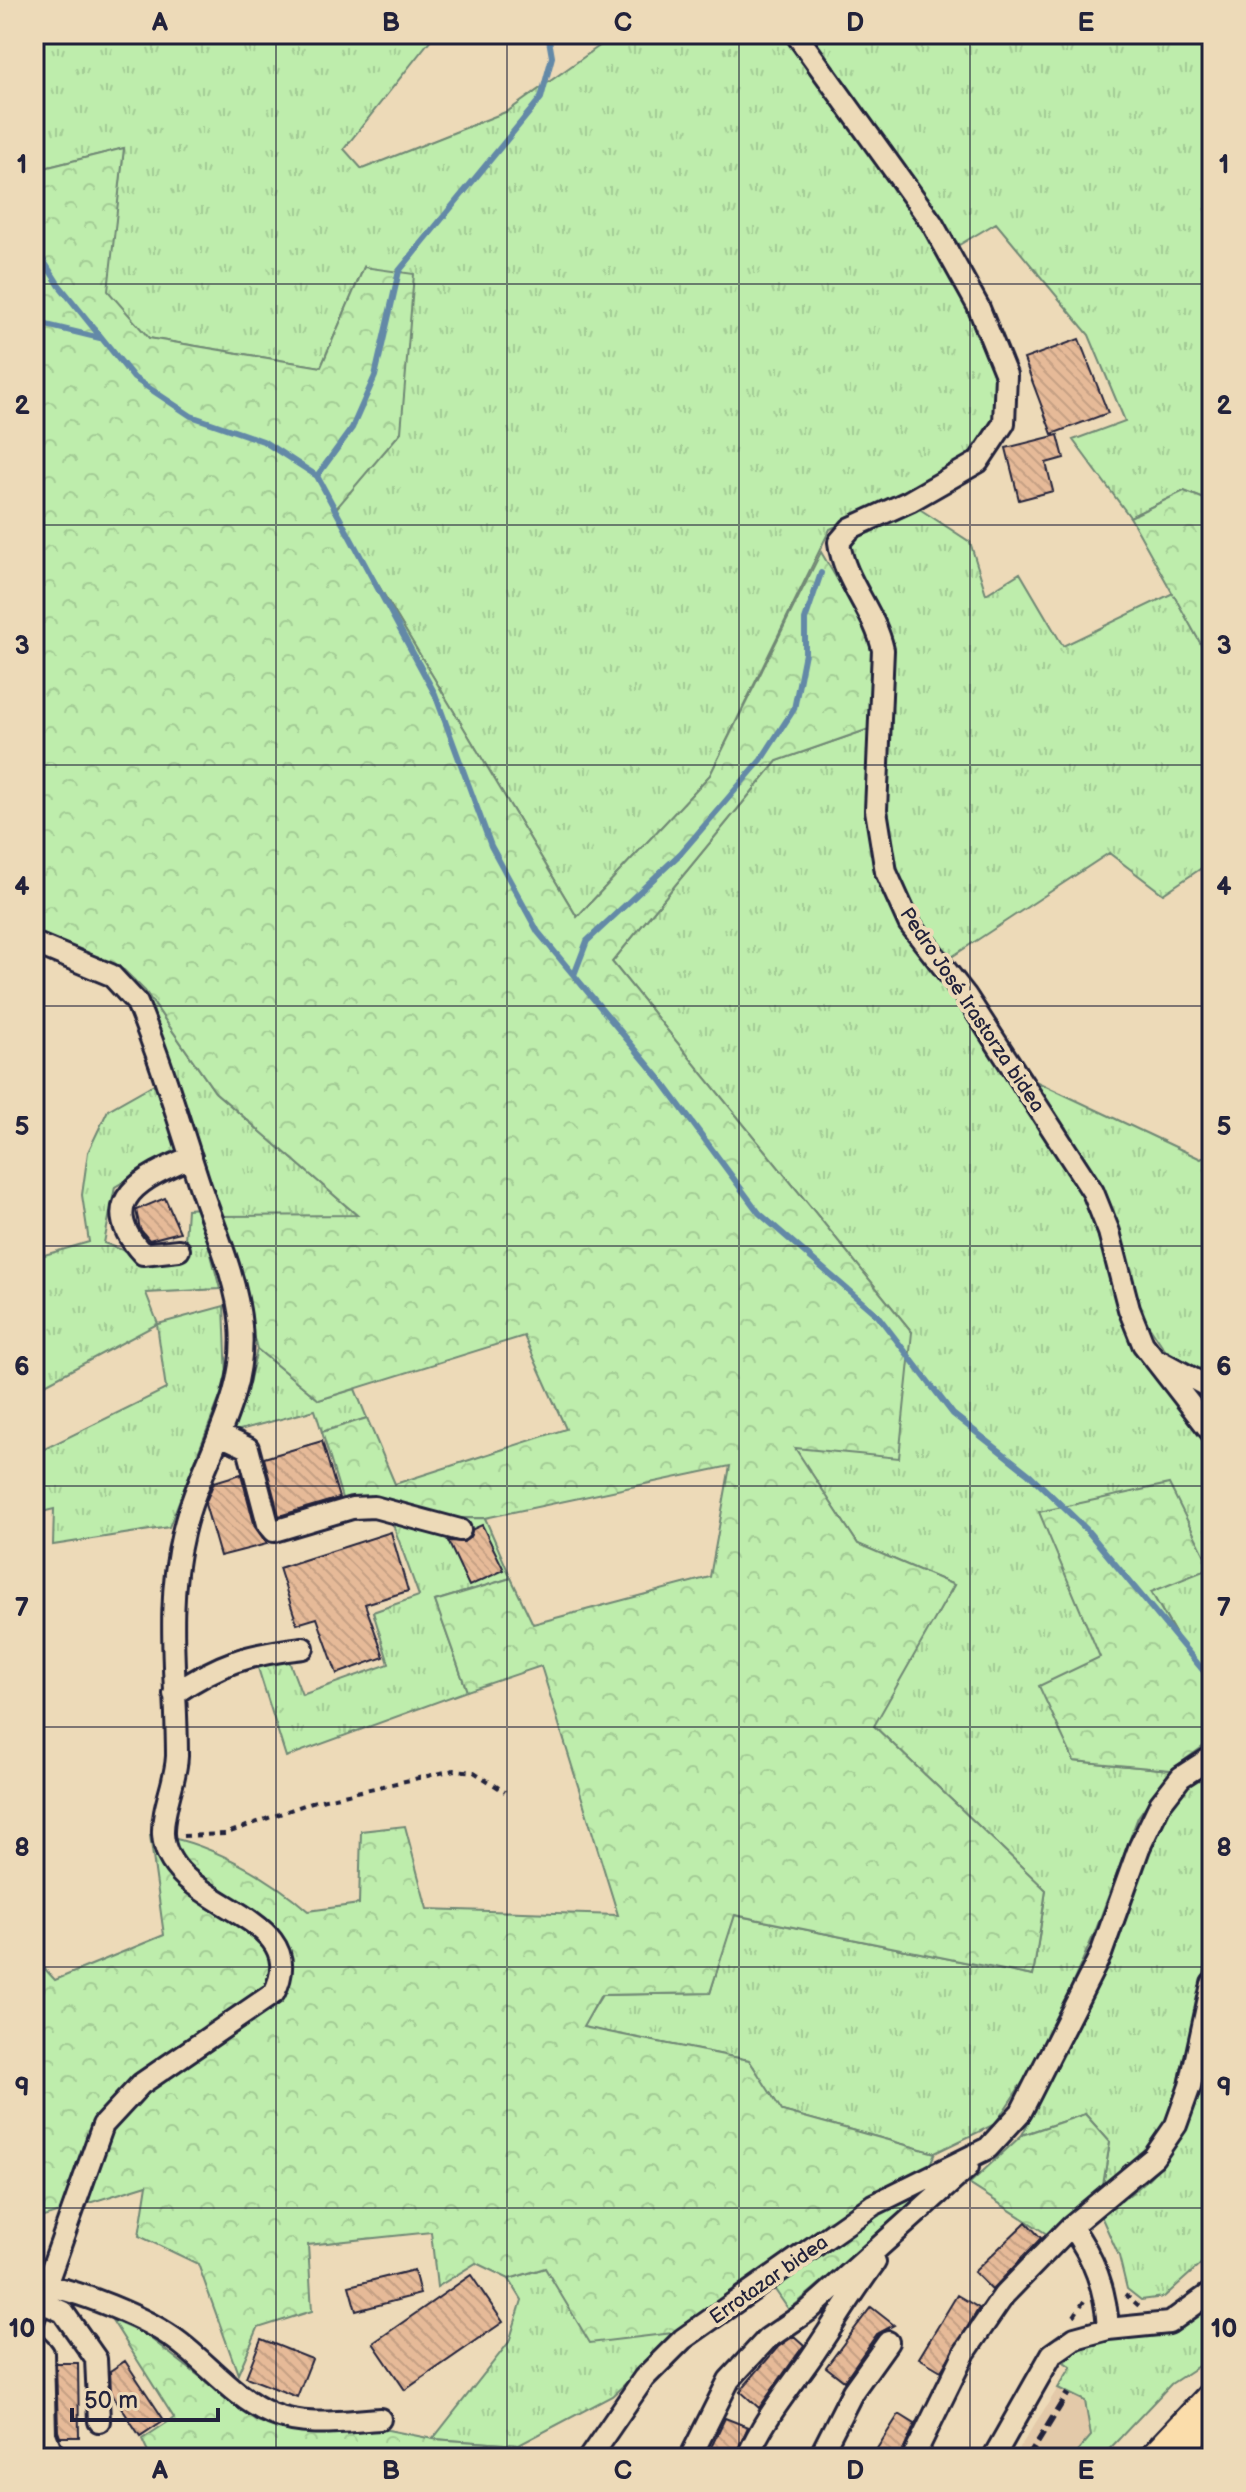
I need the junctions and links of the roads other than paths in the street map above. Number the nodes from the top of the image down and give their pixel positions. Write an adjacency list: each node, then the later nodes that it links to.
1 (796, 34): 5 (street, Pedro José Irastorza bidea)
2 (34, 943): 3 (street)
3 (191, 1157): 4 (street); 8 (street)
4 (179, 1250)
5 (1155, 1359): 6 (street); 7 (street, Pedro José Irastorza bidea)
6 (1212, 1389)
7 (1212, 1433)
8 (220, 1435): 9 (street); 11 (street)
9 (460, 1530)
10 (303, 1648): 11 (street)
11 (174, 1694): 18 (street)
12 (1212, 1757): 14 (street, Errotazar bidea)
13 (1212, 1984): 16 (street)
14 (988, 2148): 15 (street, Errotazar bidea); 27 (street, Errotazar bidea)
15 (901, 2226): 28 (street, Errotazar bidea); 29 (street, Errotazar bidea)
16 (1071, 2226): 19 (street); 31 (street)
17 (1212, 2292): 19 (street)
18 (38, 2297): 24 (street); 25 (street)
19 (1108, 2329): 32 (street)
20 (888, 2342): 30 (street)
21 (34, 2344): 26 (street)
22 (1212, 2393): 33 (main road)
23 (1212, 2418): 34 (main road)
24 (380, 2419)
25 (99, 2421)
26 (54, 2458)
27 (589, 2458)
28 (690, 2458)
29 (747, 2458)
30 (819, 2458)
31 (913, 2458)
32 (993, 2458)
33 (1151, 2458)
34 (1174, 2458)

